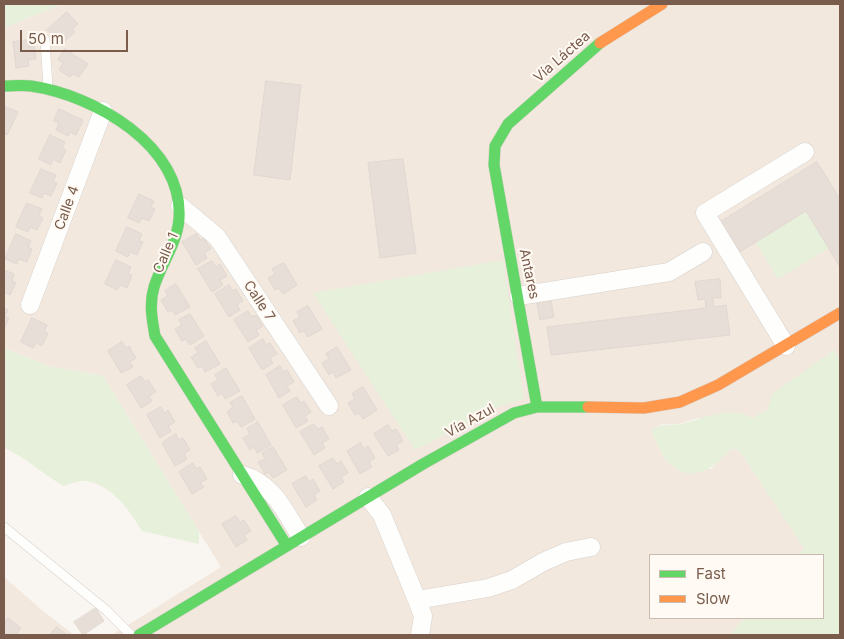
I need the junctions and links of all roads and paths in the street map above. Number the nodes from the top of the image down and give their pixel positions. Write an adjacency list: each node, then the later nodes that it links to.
1 (662, 4): 6 (street, Vía Láctea)
2 (45, 40): 4 (lane)
3 (4, 86): 4 (street, Calle 1)
4 (49, 90): 5 (street, Calle 1)
5 (103, 111): 8 (street, Calle 1); 11 (street, Calle 4)
6 (495, 146): 10 (street, Antares)
7 (805, 152): 13 (street)
8 (180, 206): 14 (street, Calle 7); 16 (street, Calle 1)
9 (703, 252): 10 (street)
10 (519, 296): 15 (street, Antares)
11 (30, 305)
12 (840, 313): 13 (street, Vía Azul)
13 (786, 346): 15 (street, Vía Azul)
14 (328, 406)
15 (537, 407): 17 (street, Vía Azul)
16 (242, 475): 19 (street, Calle 1)
17 (368, 497): 19 (street, Vía Azul); 21 (street)
18 (4, 527): 22 (lane)
19 (294, 542): 23 (street, Vía Azul)
20 (591, 547): 21 (street)
21 (417, 600): 24 (street)
22 (131, 635)
23 (139, 635)
24 (420, 635)

